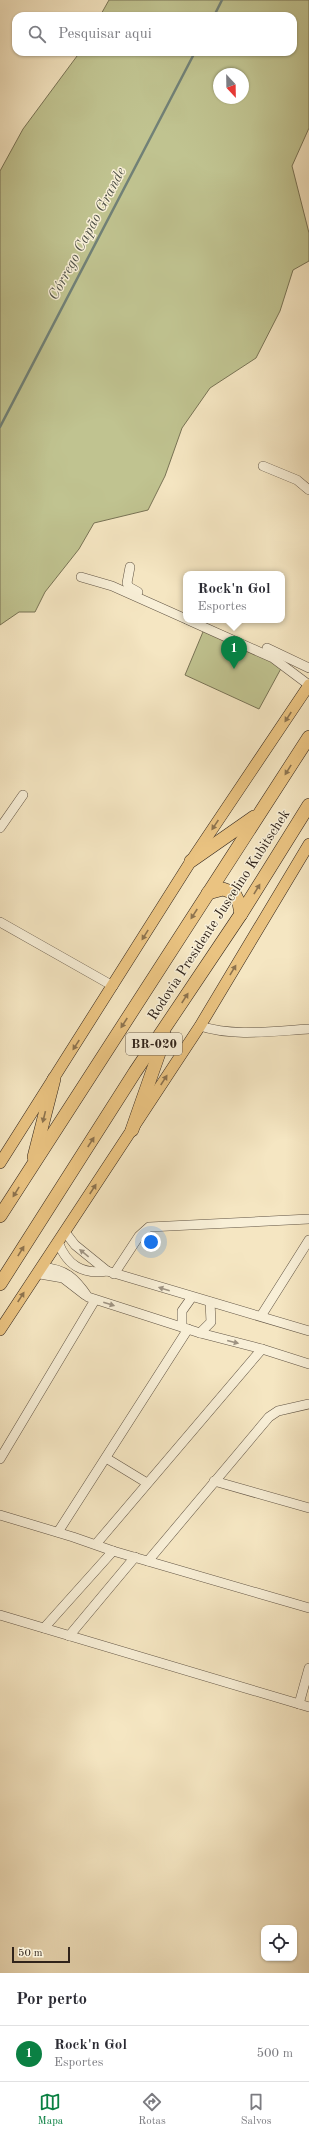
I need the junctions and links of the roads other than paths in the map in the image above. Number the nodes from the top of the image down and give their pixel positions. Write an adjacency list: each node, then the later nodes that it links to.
1 (263, 466): 2 (street)
2 (309, 490)
3 (130, 567): 5 (street)
4 (81, 577): 6 (street)
5 (183, 614)
6 (183, 618)
7 (194, 623): 10 (street)
8 (206, 623): 9 (street)
9 (309, 668)
10 (309, 685): 17 (main road, one-way to 17)
11 (309, 737): 14 (highway, Rodovia Presidente Juscelino Kubitschek / BR-020, one-way to 14)
12 (23, 795): 15 (street)
13 (309, 805): 19 (highway, Rodovia Presidente Juscelino Kubitschek / BR-020, one-way to 13)
14 (261, 813): 17 (highway); 18 (highway, Rodovia Presidente Juscelino Kubitschek / BR-020)
15 (0, 828)
16 (309, 844): 23 (main road, one-way to 16)
17 (191, 861): 21 (main road, one-way to 21)
18 (208, 893): 19 (highway); 28 (highway, Rodovia Presidente Juscelino Kubitschek / BR-020, one-way to 28)
19 (241, 914): 22 (highway, Rodovia Presidente Juscelino Kubitschek / BR-020, one-way to 19)
20 (0, 922): 21 (street)
21 (113, 986): 25 (main road, one-way to 25)
22 (171, 1018): 26 (highway); 40 (highway, Rodovia Presidente Juscelino Kubitschek / BR-020, one-way to 22)
23 (200, 1026): 24 (street); 26 (main road, one-way to 23)
24 (309, 1029)
25 (54, 1079): 27 (main road); 28 (highway, one-way to 28)
26 (132, 1130): 31 (main road, one-way to 26)
27 (0, 1163)
28 (31, 1167): 29 (highway, Rodovia Presidente Juscelino Kubitschek / BR-020, one-way to 29)
29 (0, 1216)
30 (309, 1219): 37 (street)
31 (65, 1232): 33 (main road); 37 (street, one-way to 31)
32 (309, 1240): 44 (street)
33 (58, 1242): 34 (street); 35 (main road)
34 (77, 1267): 36 (street); 38 (street)
35 (39, 1270): 38 (street); 42 (street); 46 (main road, one-way to 35)
36 (88, 1271): 37 (street); 39 (street)
37 (111, 1273): 41 (street, one-way to 37)
38 (71, 1276): 39 (street)
39 (79, 1283): 42 (street)
40 (0, 1284)
41 (192, 1297): 43 (street); 45 (street)
42 (92, 1298): 45 (street, one-way to 45); 53 (street)
43 (210, 1302): 44 (street); 48 (street)
44 (261, 1316): 47 (street)
45 (185, 1328): 48 (street); 52 (street)
46 (0, 1330)
47 (309, 1331)
48 (200, 1333): 49 (street, one-way to 49)
49 (262, 1349): 50 (street); 55 (street)
50 (309, 1364)
51 (309, 1404): 54 (street)
52 (106, 1458): 55 (street); 58 (street)
53 (0, 1459)
54 (214, 1481): 56 (street); 62 (street)
55 (147, 1483): 59 (street)
56 (309, 1508)
57 (0, 1515): 58 (street)
58 (58, 1532): 59 (street)
59 (96, 1544): 60 (street)
60 (113, 1551): 61 (street); 65 (street)
61 (135, 1557): 62 (street); 66 (street)
62 (148, 1561): 63 (street)
63 (309, 1608)
64 (0, 1615): 65 (street)
65 (44, 1628): 66 (street)
66 (69, 1636): 68 (street)
67 (309, 1668): 68 (street)
68 (299, 1704): 69 (street)
69 (309, 1707)

